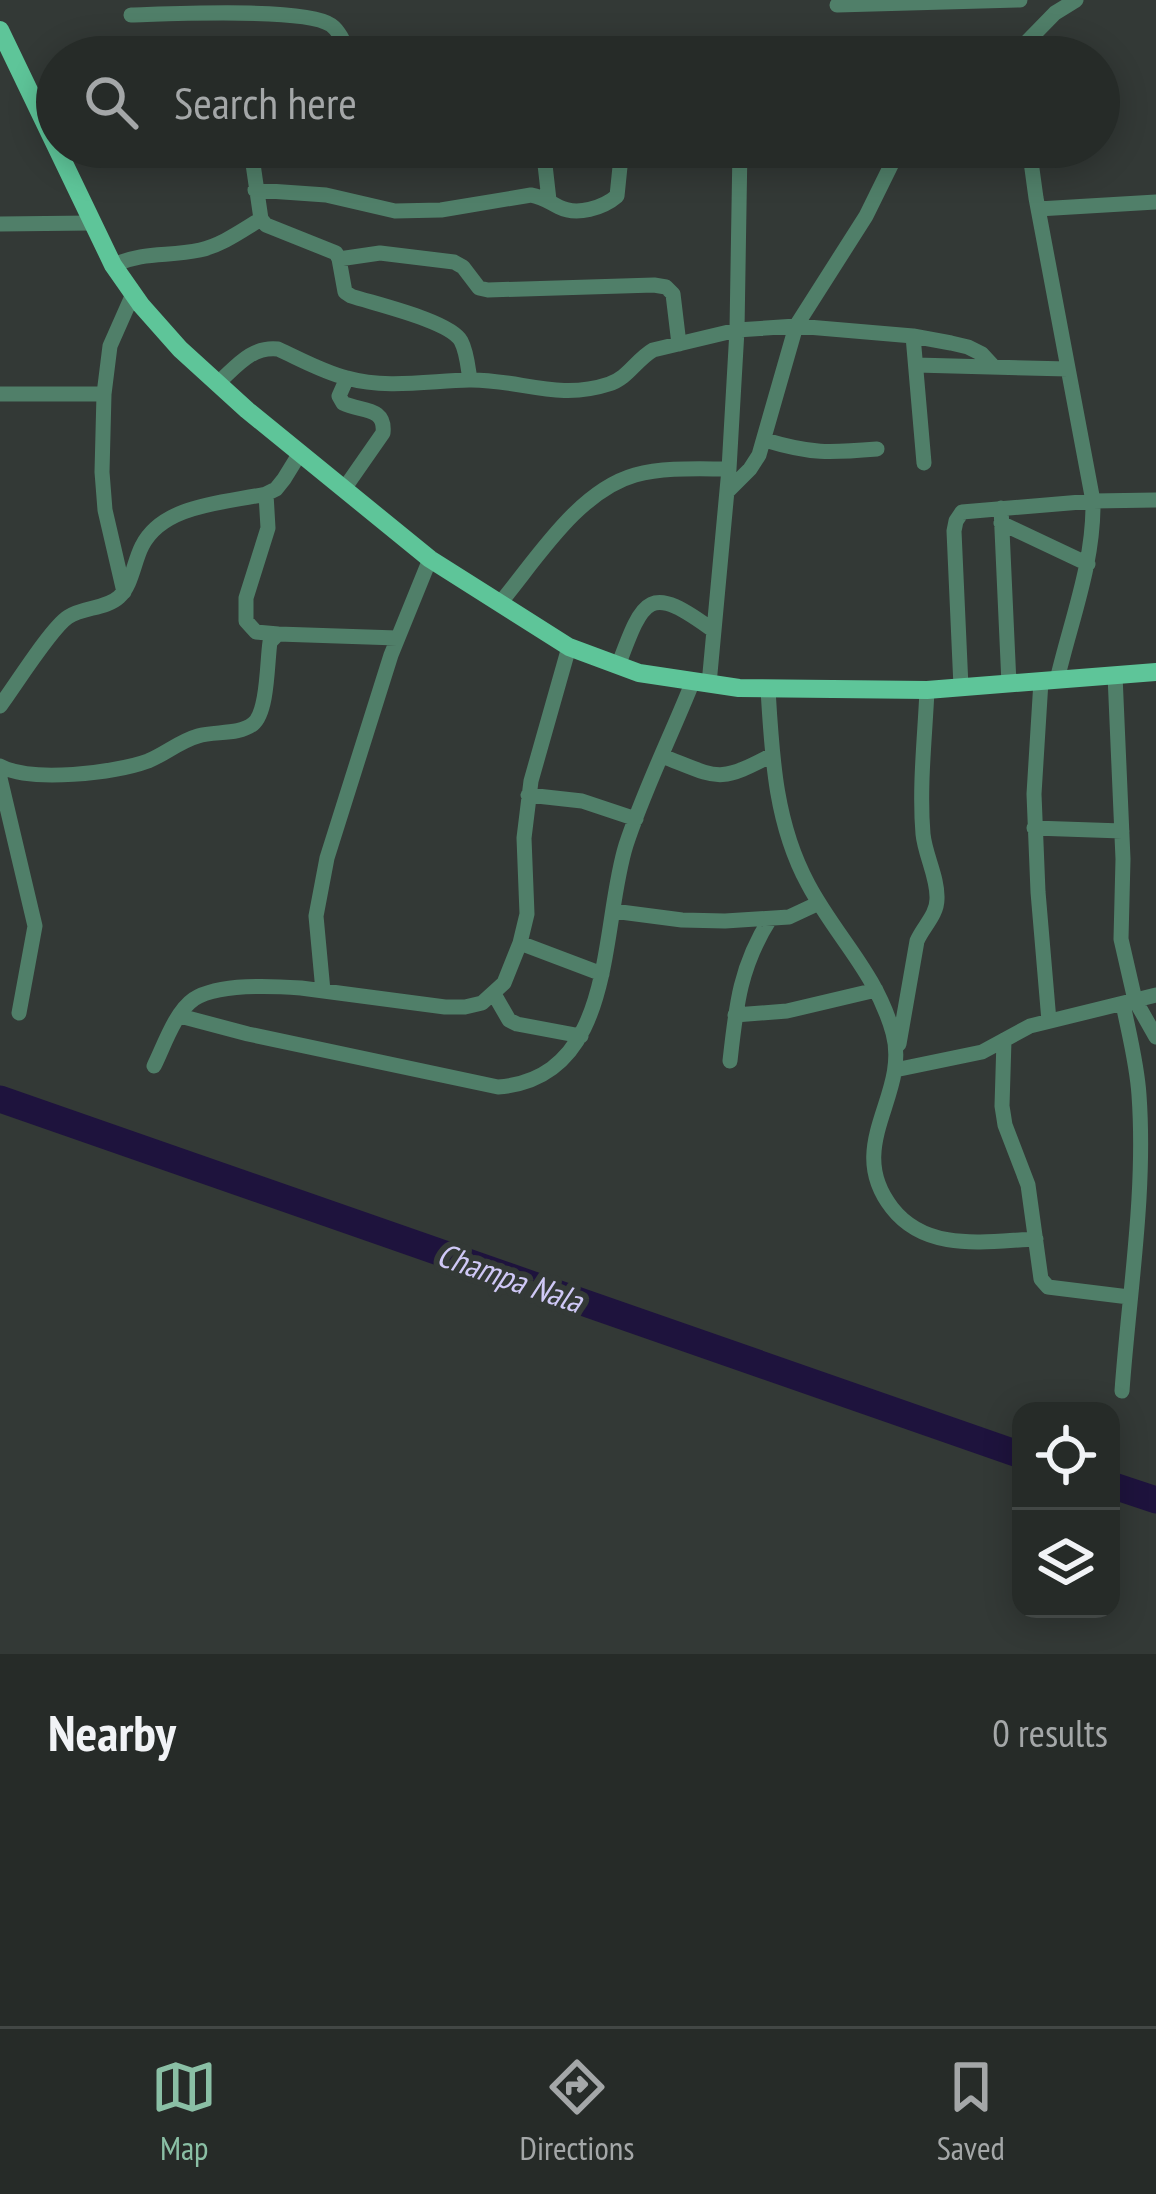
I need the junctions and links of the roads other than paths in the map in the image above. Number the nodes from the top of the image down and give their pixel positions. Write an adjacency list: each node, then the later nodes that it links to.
1 (1020, 0): 3 (street)
2 (1076, 0): 7 (street)
3 (837, 5)
4 (131, 14): 6 (street)
5 (0, 30): 8 (main road)
6 (340, 36)
7 (1035, 36)
8 (7, 62): 9 (main road)
9 (36, 99)
10 (70, 168): 22 (main road)
11 (253, 168): 17 (street)
12 (545, 168): 18 (street)
13 (621, 168): 18 (street)
14 (740, 168): 28 (street)
15 (890, 168): 27 (street)
16 (1032, 168): 20 (street)
17 (255, 190): 18 (street); 21 (street)
18 (549, 200)
19 (1156, 202): 20 (street)
20 (1038, 209): 33 (street)
21 (261, 219): 24 (street); 25 (street)
22 (91, 223): 23 (street); 25 (main road)
23 (0, 224)
24 (339, 259): 30 (street); 35 (street)
25 (113, 265): 26 (main road)
26 (133, 294): 36 (main road); 38 (street)
27 (796, 326): 28 (street); 29 (street); 39 (street)
28 (737, 331): 30 (street); 43 (street)
29 (914, 337): 31 (street); 32 (street)
30 (679, 344): 35 (street)
31 (916, 365): 32 (street); 42 (street)
32 (994, 368): 33 (street)
33 (1068, 369): 48 (street)
34 (346, 378): 35 (street); 36 (street); 44 (street)
35 (470, 380)
36 (218, 383): 41 (main road)
37 (0, 394): 38 (street)
38 (104, 394): 52 (street)
39 (765, 440): 40 (street); 45 (street)
40 (877, 449)
41 (300, 453): 44 (main road); 46 (street)
42 (924, 463)
43 (728, 469): 45 (street); 53 (street)
44 (344, 489): 50 (main road)
45 (727, 492): 54 (street)
46 (266, 494): 52 (street); 55 (street)
47 (1156, 500): 48 (street)
48 (1093, 501): 49 (street); 51 (street)
49 (1001, 516): 51 (street); 63 (street); 64 (street)
50 (430, 559): 53 (main road); 56 (street)
51 (1088, 564): 61 (street)
52 (124, 592): 67 (street)
53 (500, 603): 57 (main road)
54 (714, 631): 58 (street); 62 (street)
55 (278, 634): 56 (street); 70 (street)
56 (397, 638): 82 (street)
57 (569, 647): 58 (main road); 72 (street)
58 (618, 666): 62 (main road)
59 (1156, 672): 60 (main road)
60 (1115, 675): 61 (main road); 75 (street)
61 (1049, 680): 63 (main road); 74 (street)
62 (701, 682): 65 (main road); 69 (street)
63 (1009, 684): 64 (main road)
64 (961, 687): 66 (main road)
65 (768, 689): 66 (main road); 68 (street)
66 (926, 690): 94 (street)
67 (0, 706)
68 (772, 755): 69 (street); 76 (street)
69 (662, 756): 73 (street)
70 (0, 766)
71 (0, 778): 86 (street)
72 (528, 795): 73 (street); 79 (street)
73 (636, 820): 77 (street)
74 (1034, 828): 75 (street); 89 (street)
75 (1122, 831): 85 (street)
76 (819, 903): 78 (street); 81 (street)
77 (613, 911): 78 (street); 80 (street)
78 (770, 919): 88 (street)
79 (520, 943): 80 (street); 83 (street)
80 (602, 974): 90 (street)
81 (877, 990): 88 (street); 94 (street)
82 (323, 991): 83 (street); 87 (street)
83 (494, 994): 90 (street)
84 (1156, 995): 85 (street)
85 (1129, 1002): 89 (street); 91 (street); 97 (street)
86 (19, 1013)
87 (179, 1016): 90 (street); 95 (street)
88 (735, 1016): 93 (street)
89 (1049, 1022): 92 (street)
90 (580, 1036)
91 (1156, 1037)
92 (1004, 1040): 94 (street); 96 (street)
93 (730, 1060)
94 (896, 1062): 96 (street)
95 (154, 1066)
96 (1036, 1238): 97 (street)
97 (1129, 1297): 98 (street)
98 (1122, 1391)

